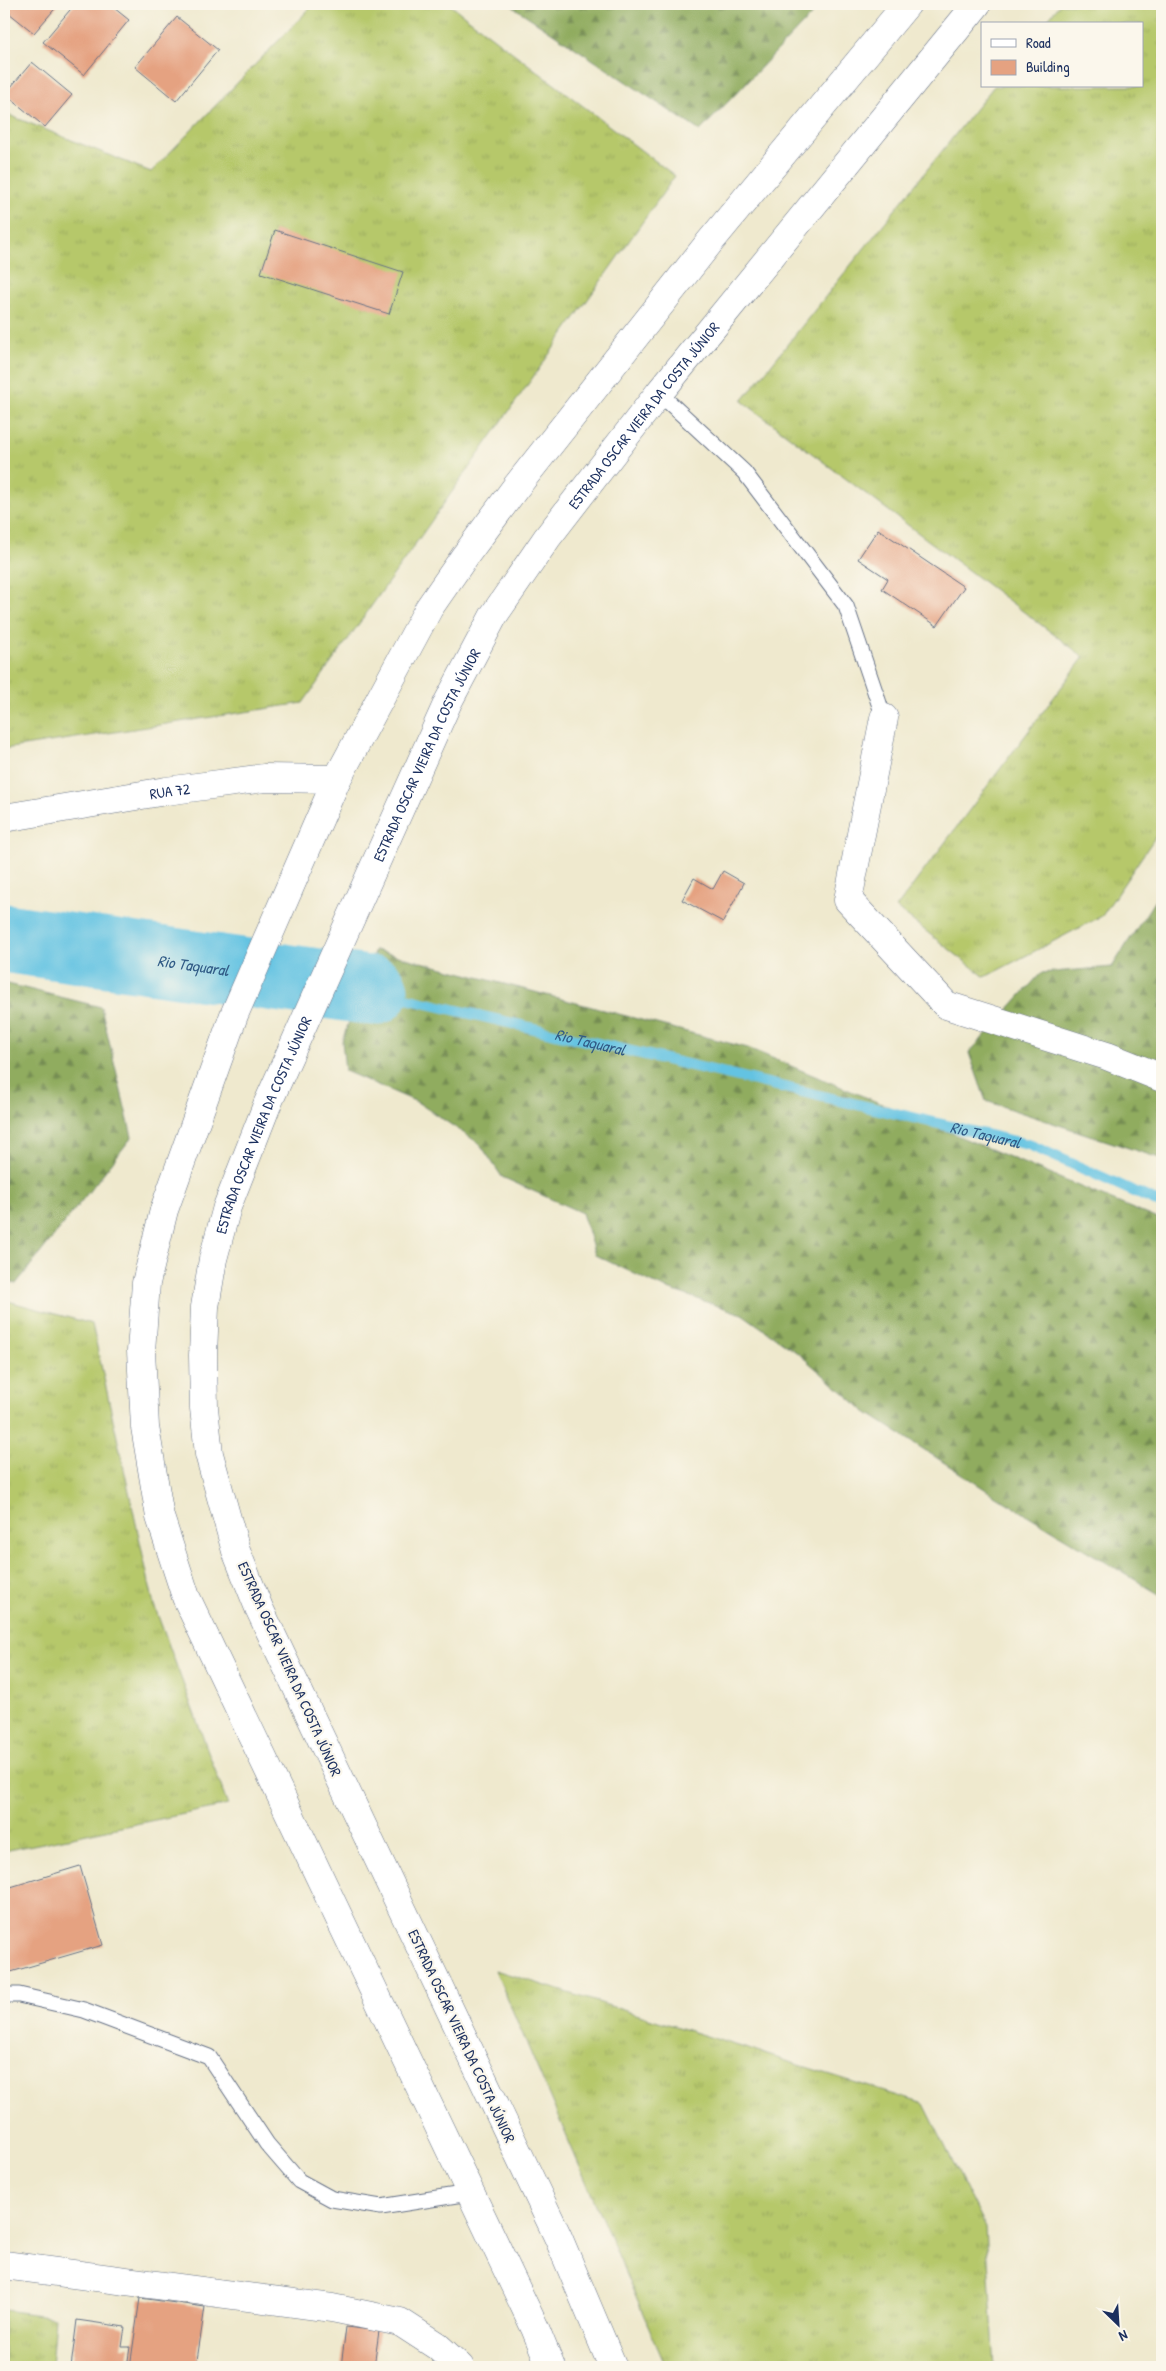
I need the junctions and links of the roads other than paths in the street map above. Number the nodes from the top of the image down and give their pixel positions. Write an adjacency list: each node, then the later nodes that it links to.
1 (907, 4): 5 (main road)
2 (977, 4): 3 (main road, ESTRADA OSCAR VIEIRA DA COSTA JÚNIOR)
3 (659, 393): 4 (lane); 13 (main road, ESTRADA OSCAR VIEIRA DA COSTA JÚNIOR)
4 (884, 718): 7 (main road)
5 (338, 779): 6 (main road, RUA 72); 9 (main road)
6 (4, 818)
7 (1162, 1078)
8 (4, 1995): 9 (lane)
9 (469, 2193): 12 (main road)
10 (4, 2265): 11 (main road)
11 (460, 2367)
12 (551, 2367)
13 (613, 2367)

